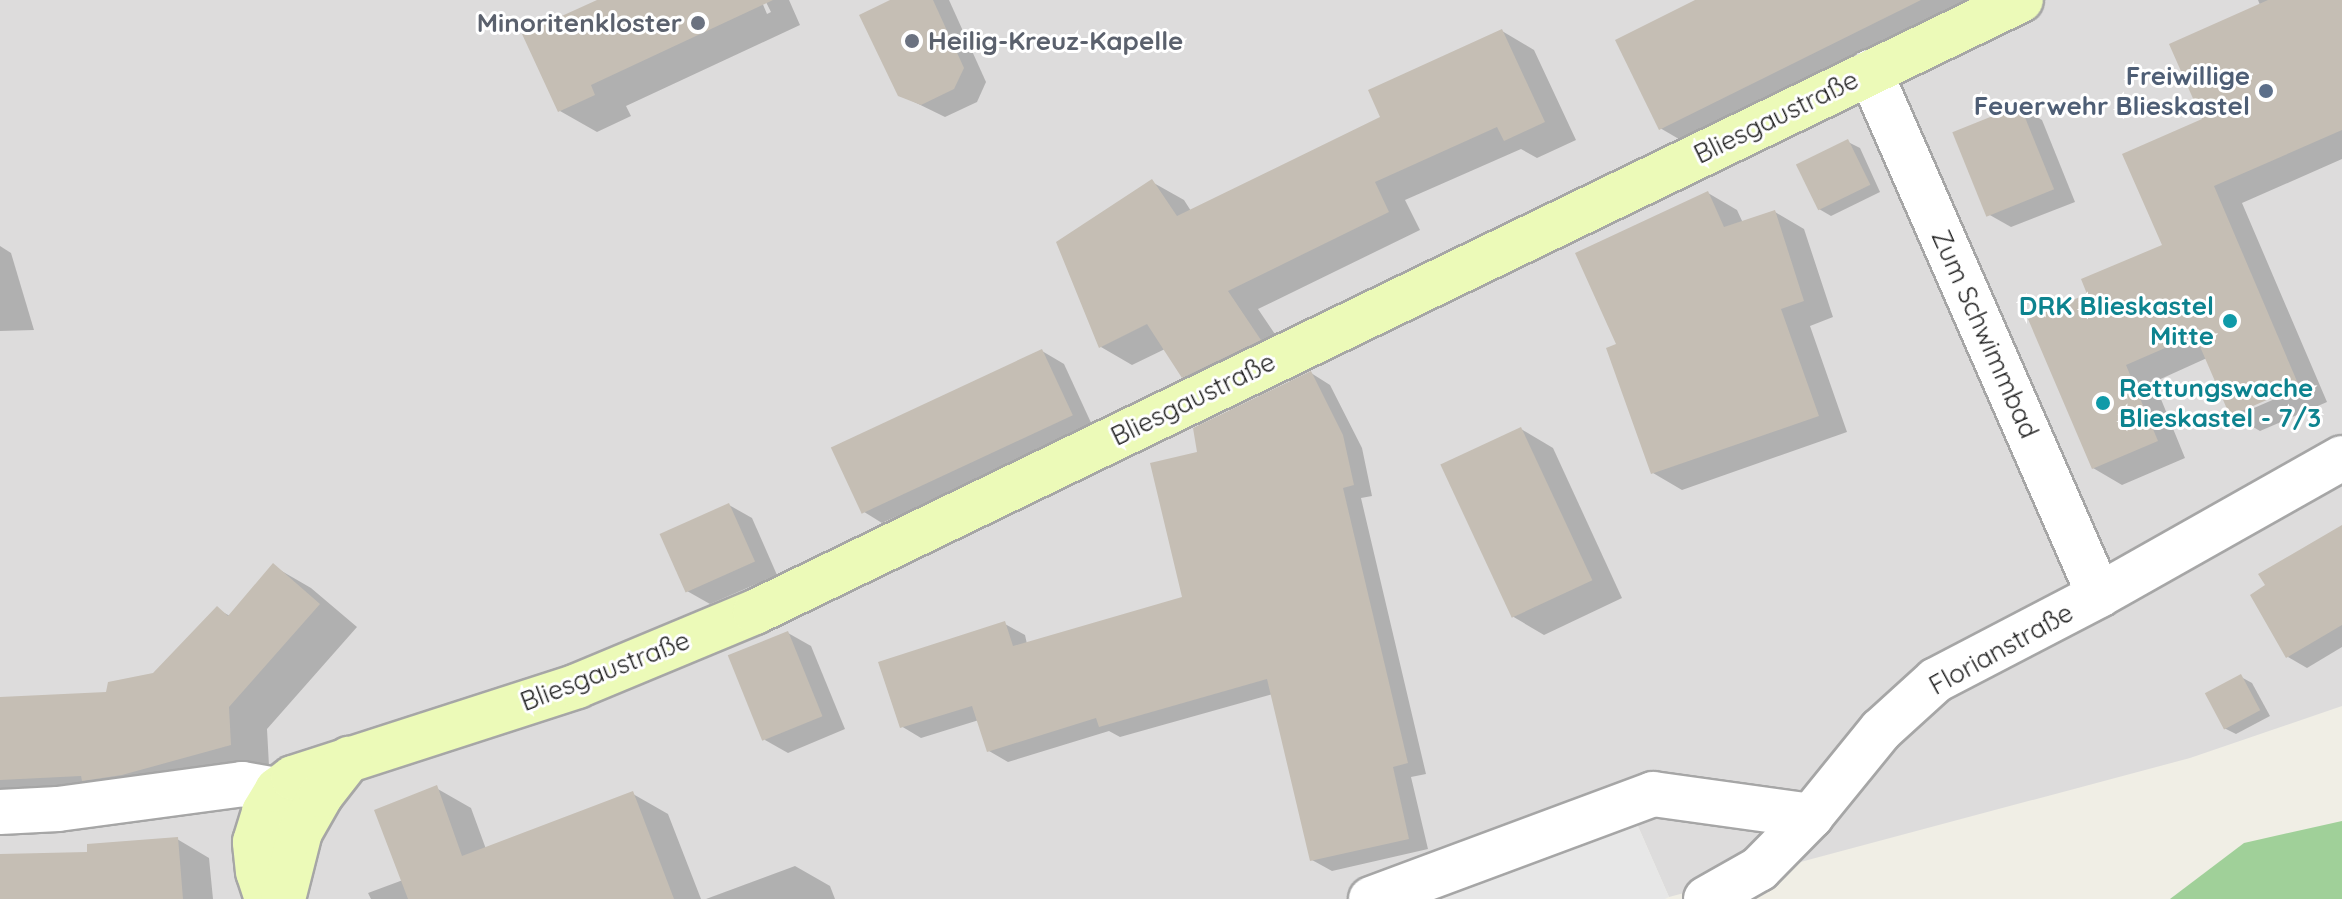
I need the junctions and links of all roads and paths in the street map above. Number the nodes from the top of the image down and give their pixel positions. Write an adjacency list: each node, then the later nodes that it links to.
1 (2021, 0): 2 (main road, Bliesgaustraße)
2 (1870, 72): 4 (street, Zum Schwimmbad); 5 (main road, Bliesgaustraße)
3 (2342, 458): 4 (street, Florianstraße)
4 (2099, 595): 8 (street, Florianstraße)
5 (349, 759): 6 (main road, Bliesgaustraße); 10 (main road)
6 (277, 790): 7 (street); 9 (main road)
7 (0, 812)
8 (1811, 816): 11 (street); 12 (street, Florianstraße)
9 (267, 899)
10 (283, 899)
11 (1371, 899)
12 (1706, 899)

